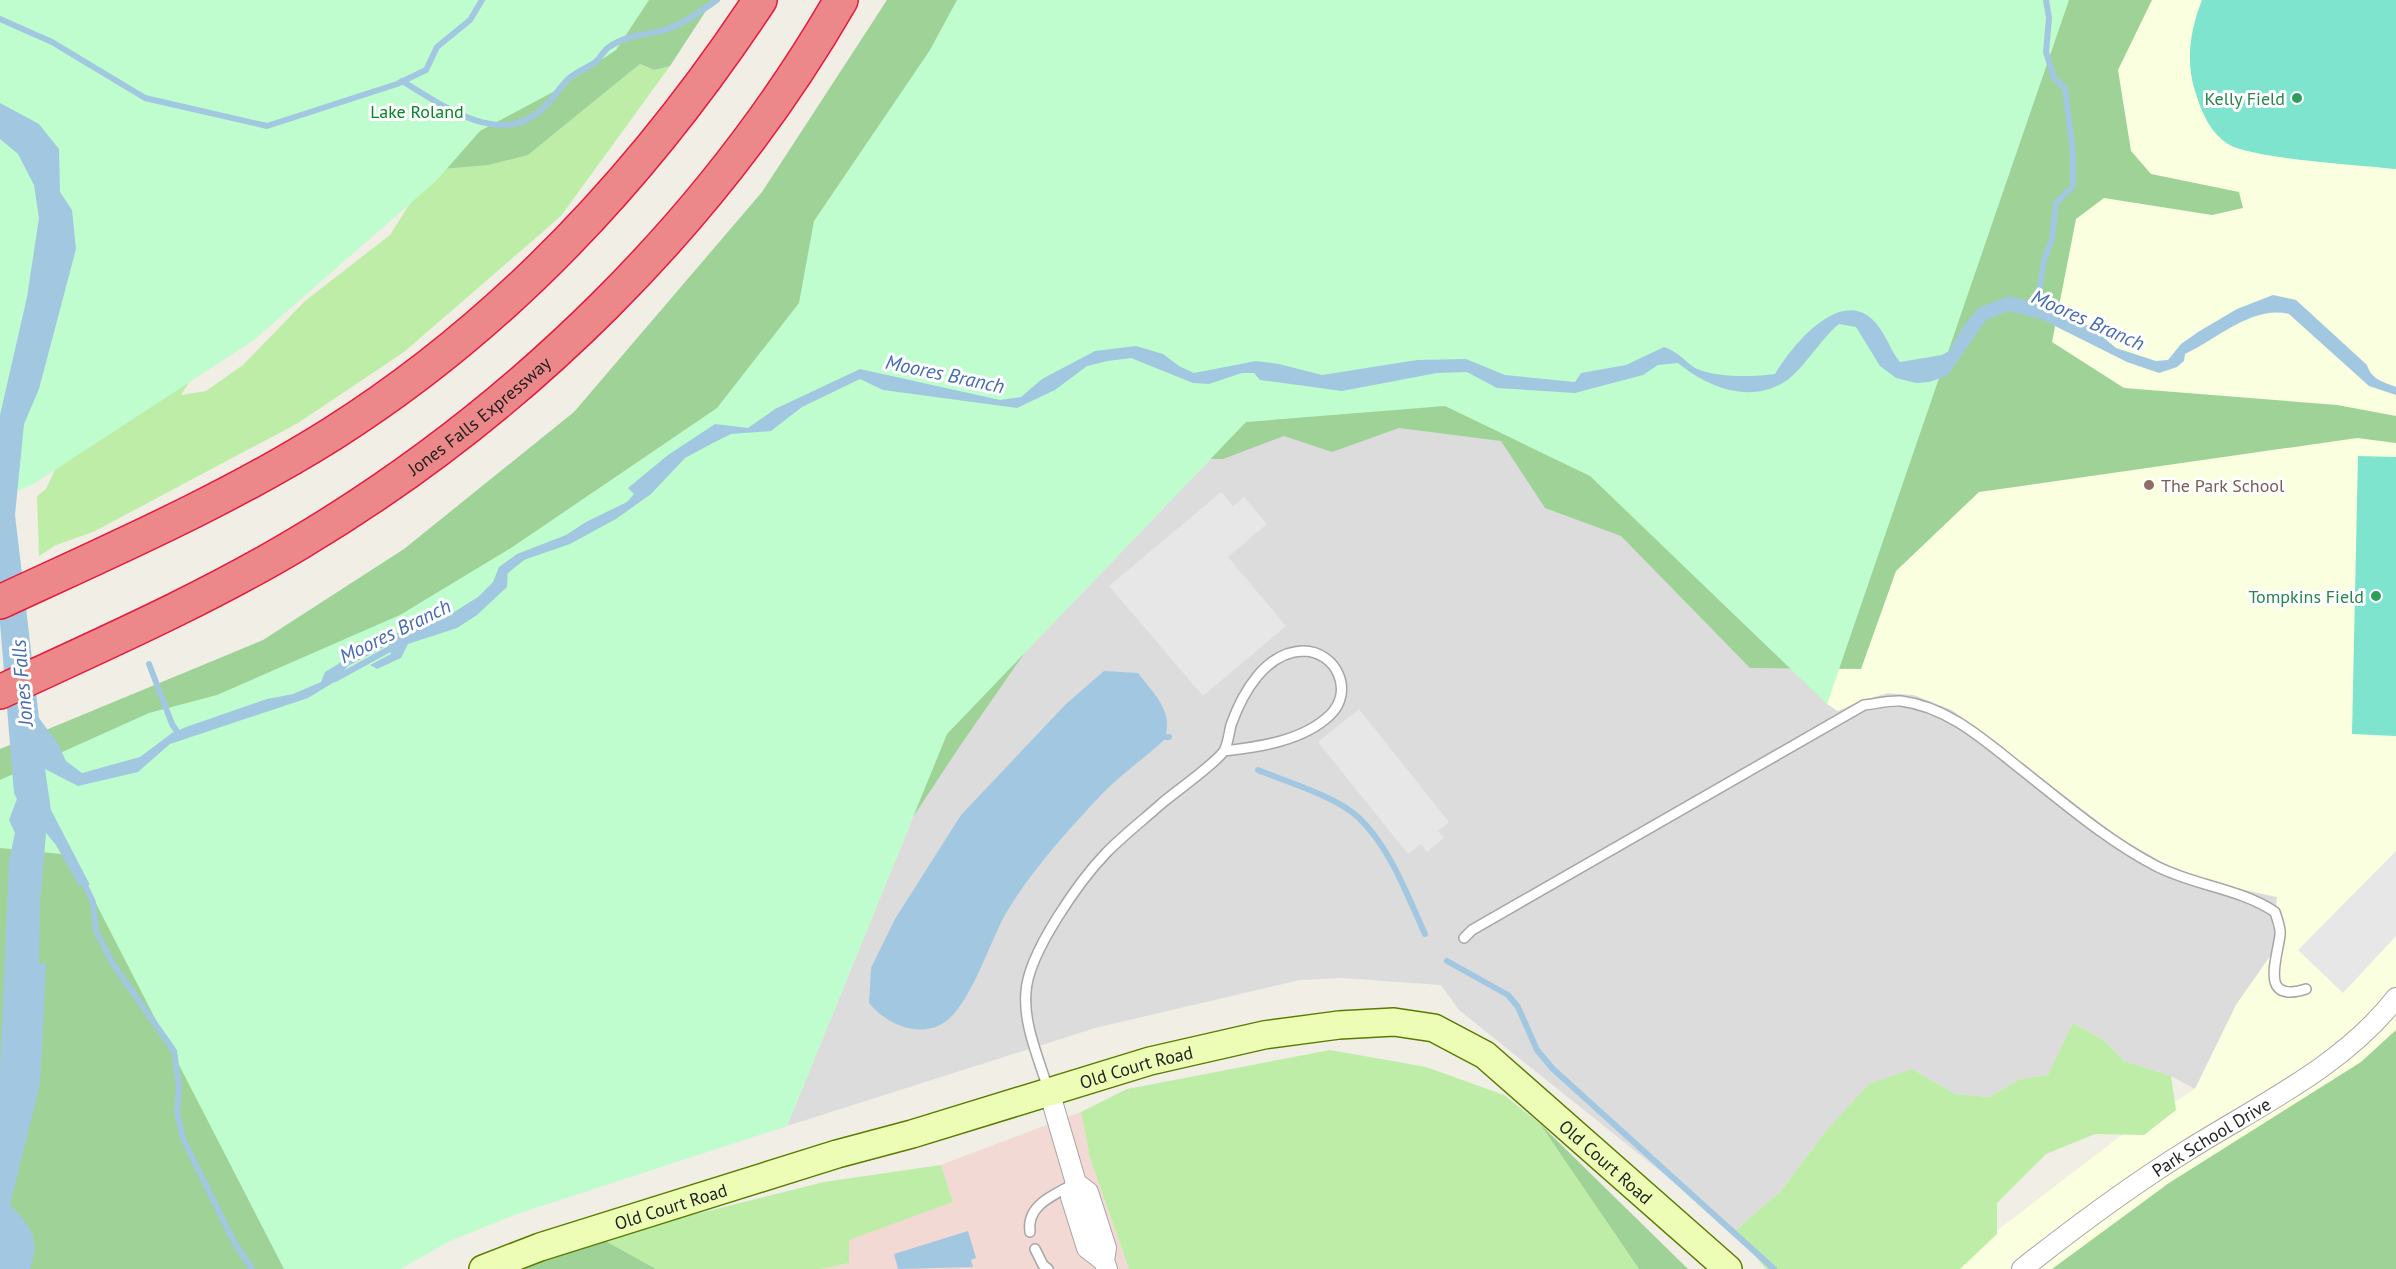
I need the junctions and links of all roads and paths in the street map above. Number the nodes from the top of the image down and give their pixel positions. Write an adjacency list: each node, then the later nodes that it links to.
1 (760, 0): 3 (highway)
2 (841, 0): 4 (highway, Jones Falls Expressway)
3 (0, 602)
4 (0, 692)
5 (1224, 751): 5 (lane); 9 (lane)
6 (1464, 938): 7 (lane)
7 (2306, 989)
8 (2396, 998): 17 (street, Park School Drive)
9 (1048, 1091): 10 (street); 14 (main road, Old Court Road); 16 (main road, Old Court Road)
10 (1076, 1183): 11 (lane); 13 (street)
11 (1030, 1232)
12 (1035, 1249): 15 (lane)
13 (1106, 1265)
14 (483, 1269)
15 (1048, 1269)
16 (1728, 1269)
17 (2022, 1269)

